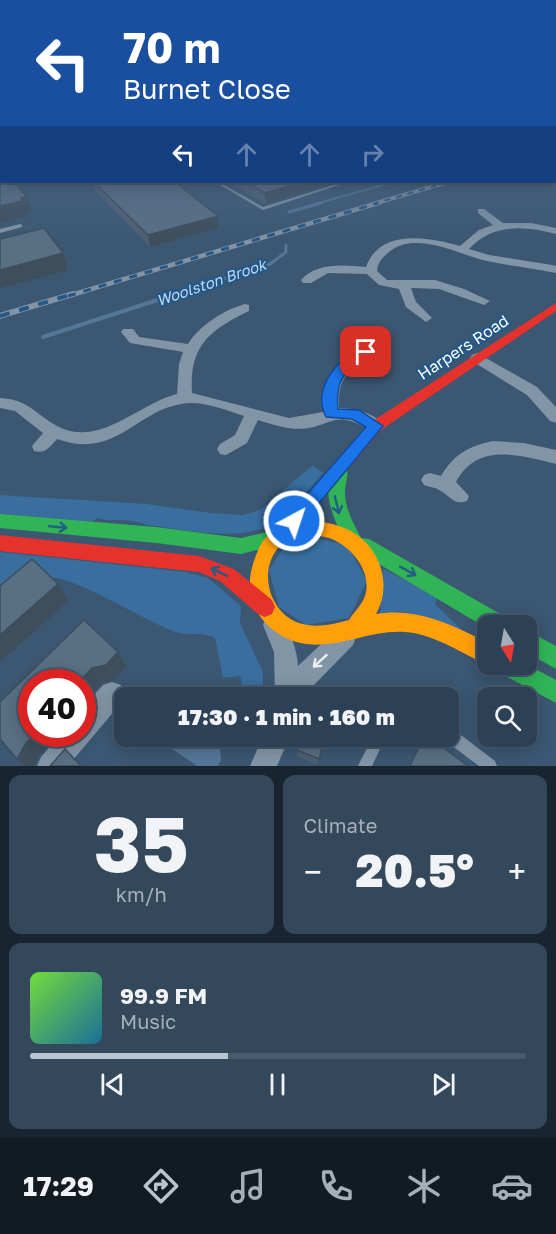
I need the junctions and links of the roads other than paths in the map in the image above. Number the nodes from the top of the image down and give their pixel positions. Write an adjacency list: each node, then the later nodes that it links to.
1 (219, 183): 2 (lane)
2 (345, 183)
3 (481, 211): 5 (street)
4 (20, 226): 6 (lane)
5 (500, 226): 7 (street); 8 (street)
6 (0, 231)
7 (556, 231)
8 (463, 249): 9 (street); 10 (street)
9 (556, 270)
10 (371, 271): 11 (street); 12 (street)
11 (306, 276)
12 (404, 286): 13 (street); 16 (street)
13 (486, 301)
14 (556, 306): 20 (main road, Harpers Road)
15 (223, 309): 18 (street)
16 (427, 318)
17 (128, 339): 18 (street)
18 (190, 349): 21 (street)
19 (366, 352): 25 (street)
20 (477, 358): 22 (street); 27 (main road, Harpers Road)
21 (185, 397): 24 (street); 28 (street)
22 (551, 402): 26 (street)
23 (0, 403): 28 (street)
24 (253, 414): 25 (street); 30 (street)
25 (331, 414): 27 (street)
26 (556, 417)
27 (376, 426): 32 (main road, Harpers Road)
28 (53, 433): 29 (street)
29 (40, 446)
30 (226, 449)
31 (556, 456): 33 (street)
32 (340, 469): 35 (main road, Harpers Road); 36 (main road, Harpers Road, one-way to 36)
33 (445, 487)
34 (0, 521): 35 (main road, one-way to 35)
35 (281, 536): 36 (main road); 38 (main road)
36 (354, 540): 39 (main road, one-way to 39); 40 (main road)
37 (0, 543): 38 (main road, one-way to 37)
38 (266, 609): 40 (main road); 45 (street)
39 (483, 615)
40 (356, 627): 42 (main road); 46 (street, one-way to 46)
41 (537, 647): 43 (main road)
42 (477, 650)
43 (556, 658)
44 (526, 675): 47 (main road)
45 (288, 687)
46 (297, 687)
47 (556, 692)
48 (112, 694): 49 (street)
49 (96, 712)
50 (459, 743): 57 (lane)
51 (67, 747): 54 (street)
52 (272, 747): 55 (street)
53 (374, 747): 56 (lane)
54 (50, 766)
55 (263, 766)
56 (364, 766)
57 (490, 766)

